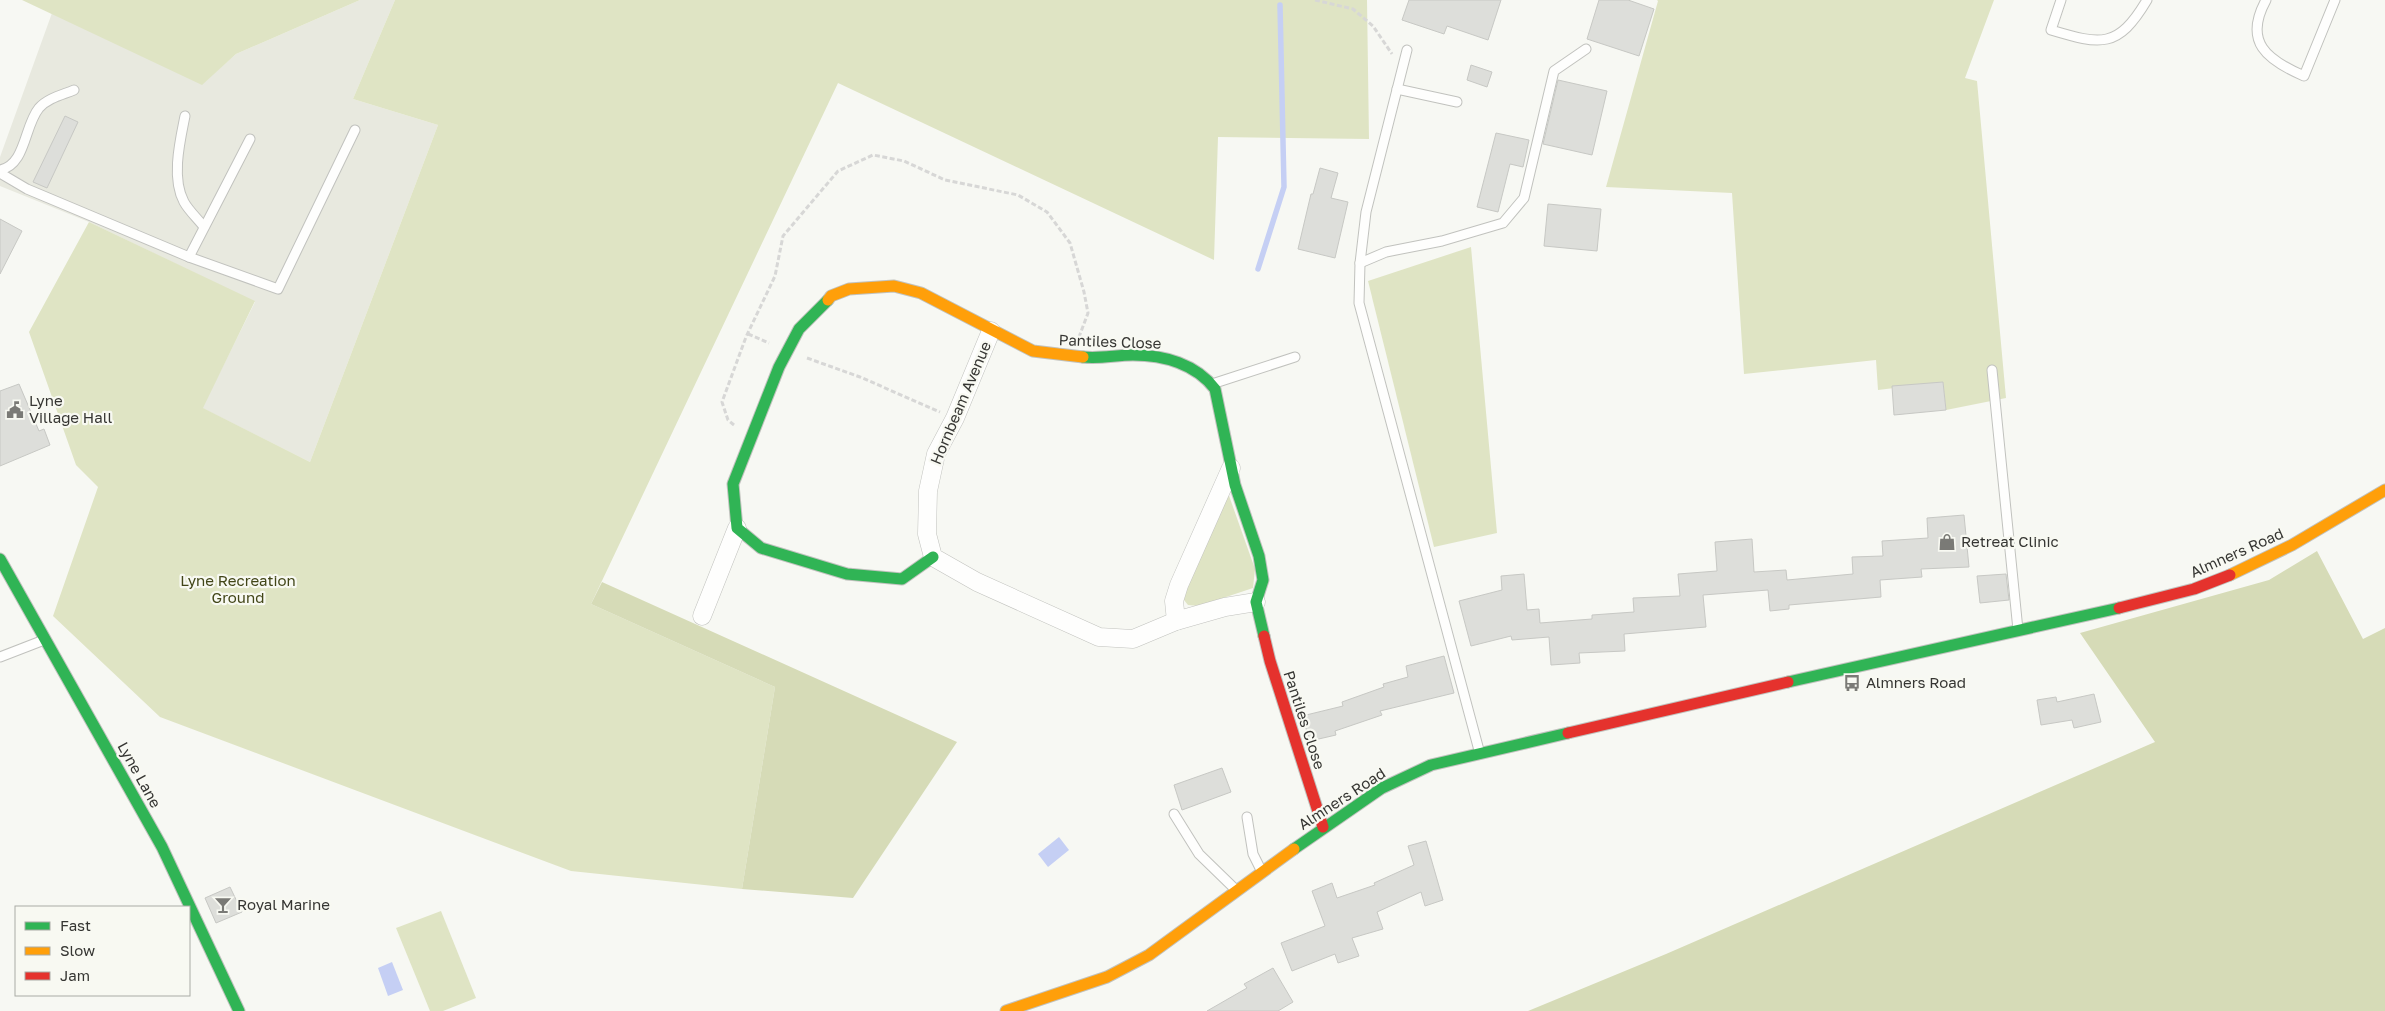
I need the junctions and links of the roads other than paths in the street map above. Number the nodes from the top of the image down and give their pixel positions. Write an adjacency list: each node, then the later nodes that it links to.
1 (2061, 0): 2 (lane)
2 (2147, 0)
3 (2266, 0): 4 (lane)
4 (2335, 0)
5 (1586, 49): 16 (lane)
6 (1407, 50): 7 (lane)
7 (1397, 89): 9 (lane); 16 (lane)
8 (74, 90): 13 (lane)
9 (1457, 102)
10 (185, 116): 14 (lane)
11 (356, 130): 15 (lane)
12 (250, 139): 14 (lane)
13 (0, 171): 15 (lane)
14 (204, 227): 15 (lane)
15 (189, 257)
16 (1360, 264): 32 (lane)
17 (992, 331): 20 (street, Pantiles Close); 23 (street, Pantiles Close); 24 (street, Hornbeam Avenue)
18 (1295, 357): 20 (lane)
19 (1992, 370): 29 (lane)
20 (1212, 384): 21 (street, Pantiles Close)
21 (1231, 468): 26 (street, Pantiles Close); 28 (street)
22 (2385, 490): 29 (street, Almners Road)
23 (737, 528): 24 (street); 27 (street)
24 (934, 556): 28 (street)
25 (0, 559): 30 (street, Lyne Lane)
26 (1256, 602): 28 (street); 35 (street, Pantiles Close)
27 (702, 616)
28 (1176, 621)
29 (2018, 630): 32 (street, Almners Road)
30 (45, 640): 31 (lane); 38 (street, Lyne Lane)
31 (0, 657)
32 (1480, 754): 35 (street, Almners Road)
33 (1174, 814): 37 (lane)
34 (1247, 817): 36 (lane)
35 (1323, 827): 36 (street, Almners Road)
36 (1262, 872): 37 (street, Almners Road)
37 (1237, 891): 41 (street, Almners Road)
38 (190, 906)
39 (190, 907): 40 (street, Lyne Lane)
40 (239, 1011)
41 (1006, 1011)

